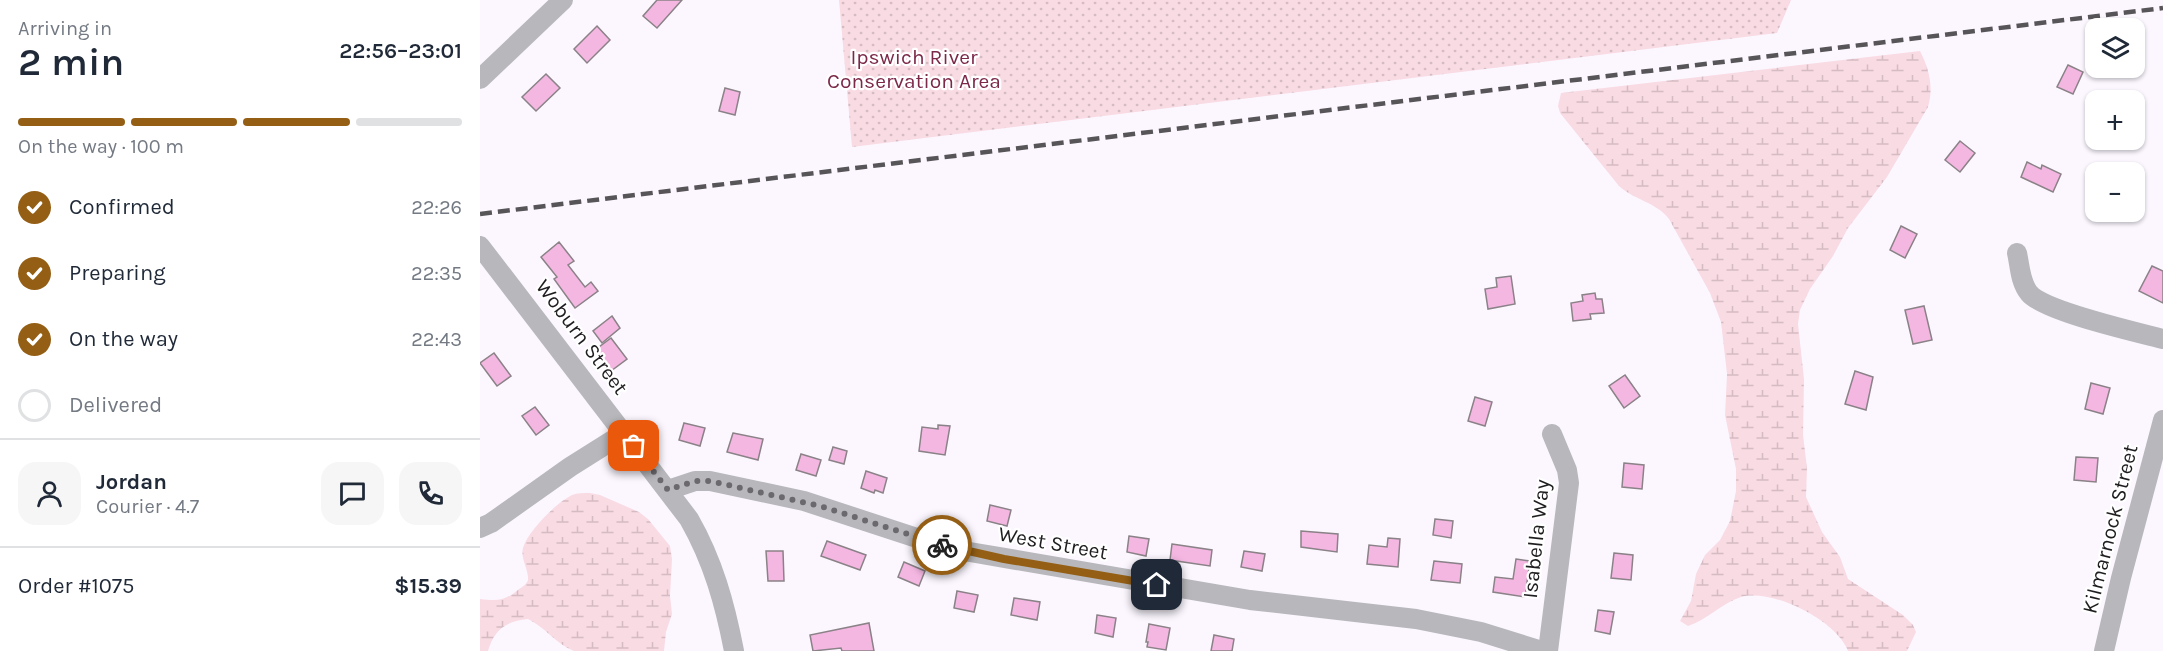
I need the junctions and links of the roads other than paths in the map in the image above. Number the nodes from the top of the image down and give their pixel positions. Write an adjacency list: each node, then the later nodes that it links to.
1 (563, 0): 2 (street)
2 (480, 80)
3 (480, 246): 7 (street, Woburn Street)
4 (2017, 253): 5 (street)
5 (2163, 339)
6 (2163, 420): 9 (street, Kilmarnock Street)
7 (624, 433): 10 (street, Woburn Street); 11 (street)
8 (1552, 435): 14 (street, Isabella Way)
9 (2157, 464): 15 (street, Kilmarnock Street)
10 (668, 490): 12 (street, Woburn Street); 13 (street, West Street)
11 (480, 528)
12 (734, 651)
13 (1542, 651)
14 (1548, 651)
15 (2104, 651)

